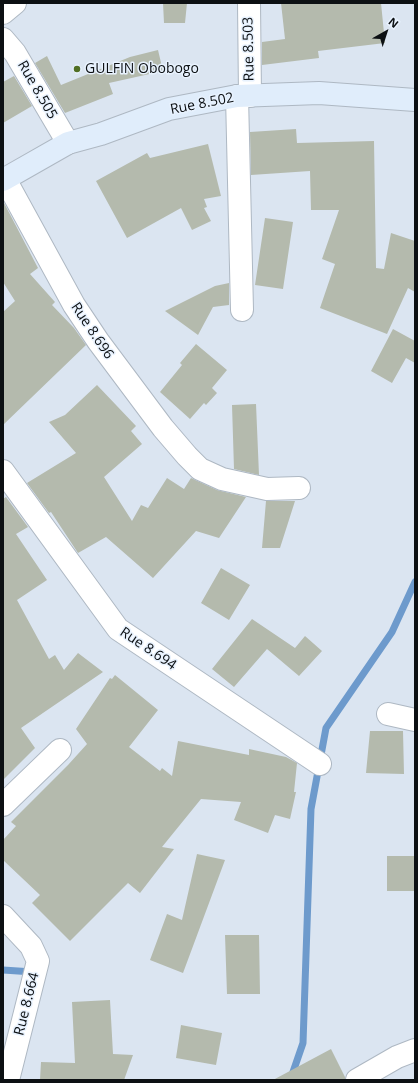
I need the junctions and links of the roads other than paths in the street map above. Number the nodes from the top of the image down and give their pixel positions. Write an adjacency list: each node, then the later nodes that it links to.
1 (15, 3): 3 (street)
2 (249, 3): 5 (street, Rue 8.503)
3 (3, 13)
4 (3, 39): 7 (street, Rue 8.505)
5 (244, 96): 6 (main road, Rue 8.502); 7 (main road, Rue 8.502); 9 (street, Rue 8.503)
6 (415, 100)
7 (68, 143): 8 (main road, Rue 8.502)
8 (4, 179): 11 (street, Rue 8.696)
9 (242, 310)
10 (3, 472): 15 (street, Rue 8.694)
11 (299, 488)
12 (388, 714): 13 (street)
13 (415, 720)
14 (60, 750): 16 (street)
15 (320, 764)
16 (3, 805)
17 (3, 916): 19 (street, Rue 8.664)
18 (415, 1050): 20 (street)
19 (8, 1080)
20 (357, 1080)

